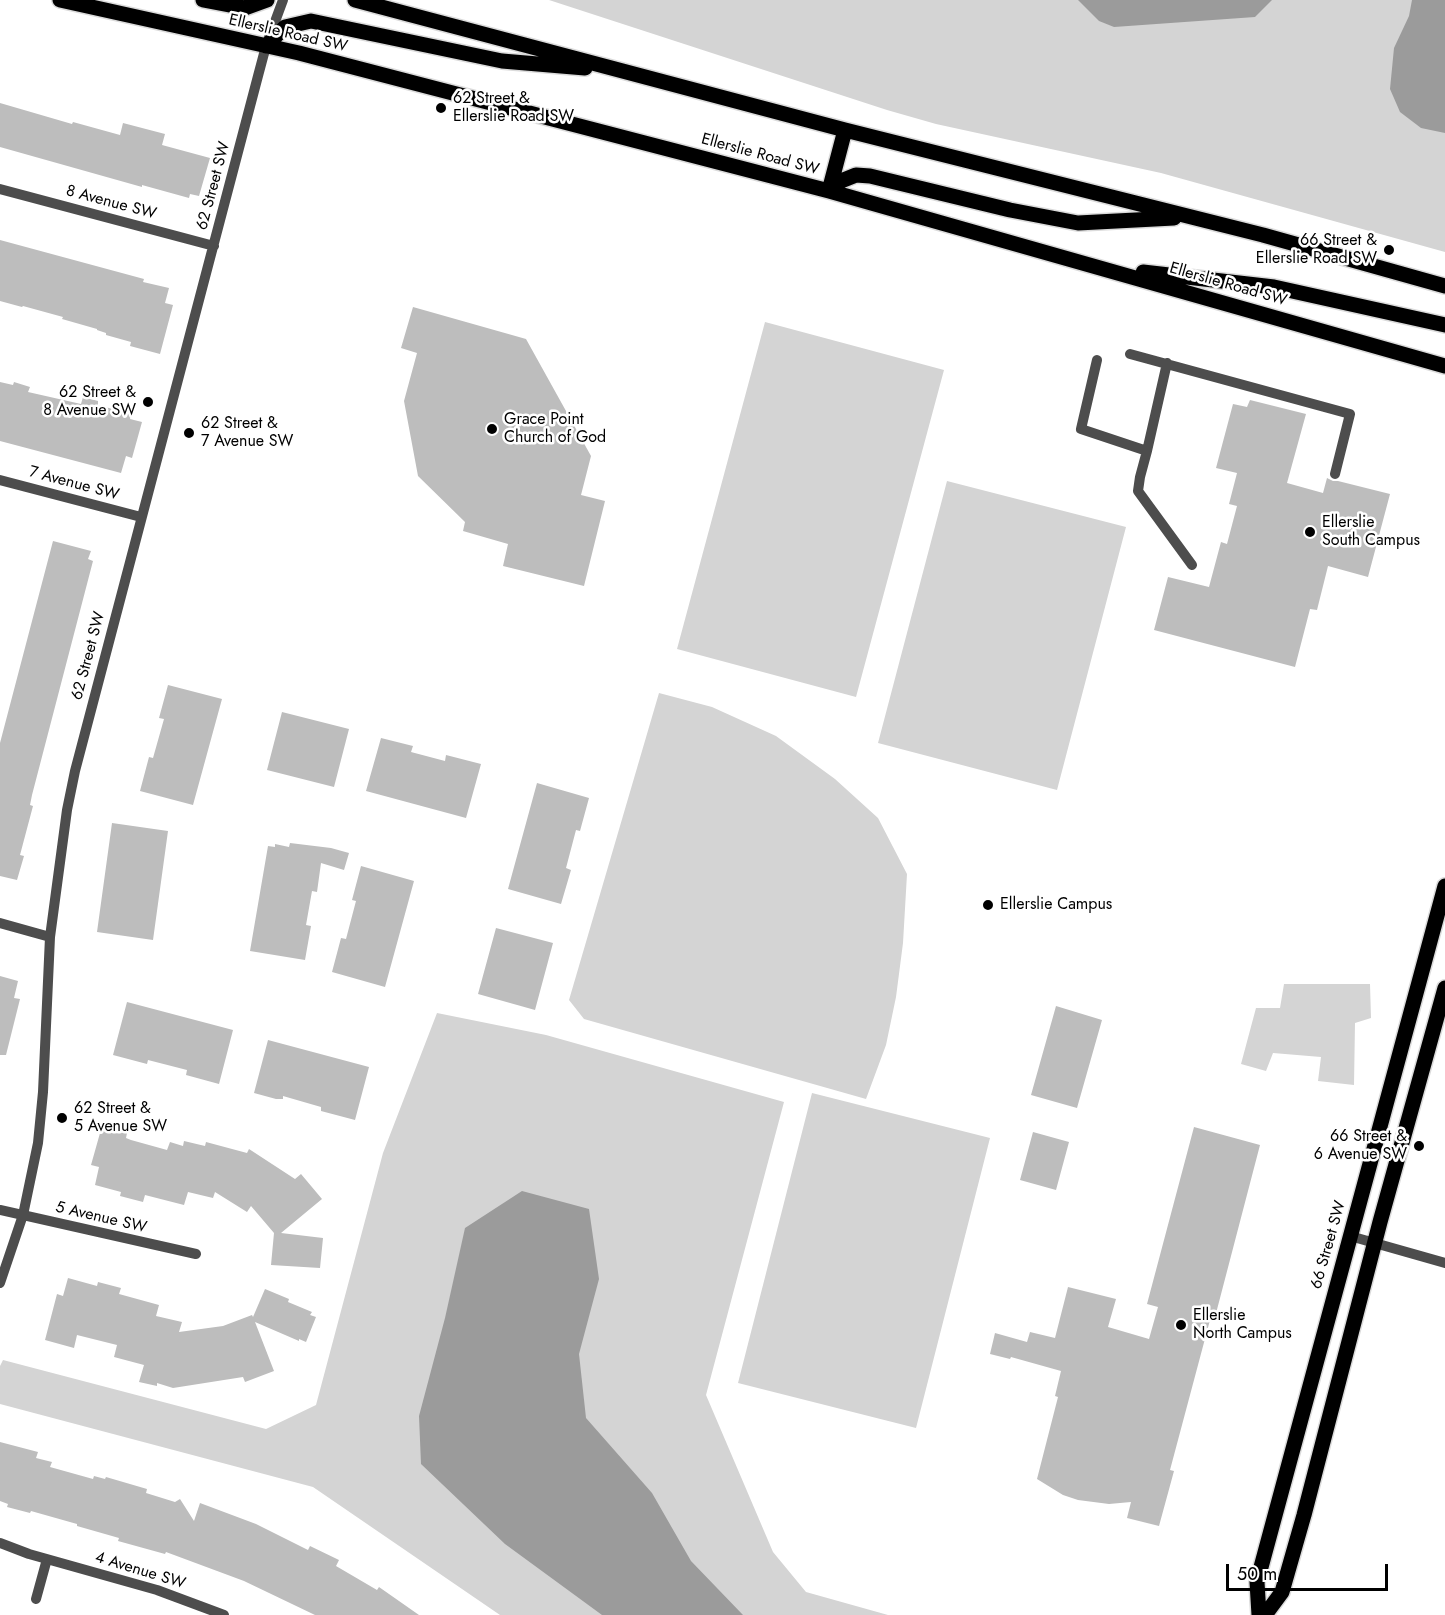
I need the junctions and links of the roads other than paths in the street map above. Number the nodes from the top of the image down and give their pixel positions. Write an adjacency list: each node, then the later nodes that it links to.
1 (60, 0): 6 (main road, Ellerslie Road SW)
2 (203, 0): 3 (main road)
3 (267, 0)
4 (283, 0): 6 (street, 62 Street SW)
5 (355, 0): 7 (main road)
6 (266, 46): 7 (main road); 10 (main road, Ellerslie Road SW); 12 (street, 62 Street SW)
7 (627, 72): 8 (main road)
8 (845, 130): 10 (main road); 11 (main road)
9 (0, 189): 12 (street, 8 Avenue SW)
10 (829, 191): 11 (main road); 13 (main road, Ellerslie Road SW)
11 (1192, 217): 14 (main road)
12 (214, 246): 23 (street, 62 Street SW)
13 (1095, 266): 15 (main road); 19 (main road, Ellerslie Road SW)
14 (1445, 286)
15 (1445, 326)
16 (1130, 354): 18 (street)
17 (1097, 360): 20 (street)
18 (1167, 363): 20 (street); 21 (street)
19 (1445, 366)
20 (1147, 451): 24 (street)
21 (1335, 474)
22 (0, 480): 23 (street, 7 Avenue SW)
23 (141, 517): 27 (street, 62 Street SW)
24 (1192, 565)
25 (1445, 886): 31 (main road, 66 Street SW)
26 (0, 923): 27 (street)
27 (50, 937): 30 (street, 62 Street SW)
28 (1445, 988): 32 (main road)
29 (0, 1210): 30 (street, 5 Avenue SW)
30 (23, 1215): 33 (street, 5 Avenue SW); 35 (street, 62 Street SW)
31 (1350, 1236): 32 (street); 40 (main road, 66 Street SW)
32 (1374, 1243): 34 (street); 41 (main road)
33 (196, 1254)
34 (1445, 1263)
35 (0, 1283)
36 (0, 1544): 37 (street, 4 Avenue SW)
37 (47, 1559): 38 (street); 39 (street, 4 Avenue SW)
38 (36, 1599)
39 (224, 1615)
40 (1259, 1615)
41 (1266, 1615)

